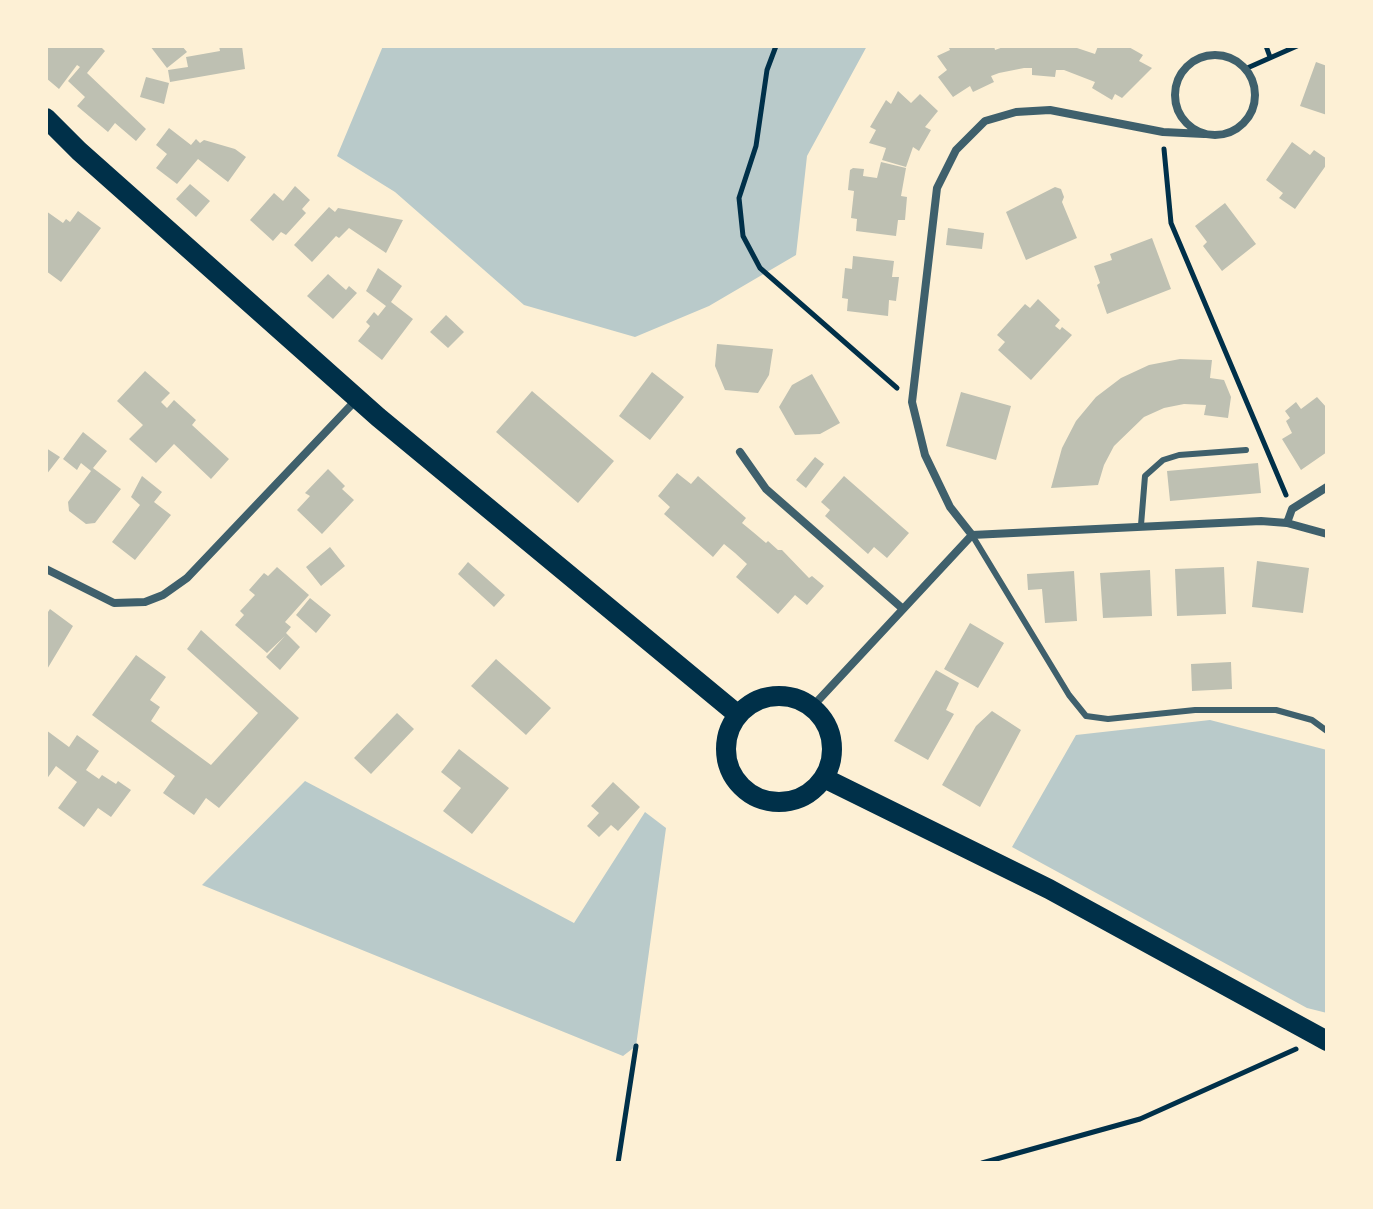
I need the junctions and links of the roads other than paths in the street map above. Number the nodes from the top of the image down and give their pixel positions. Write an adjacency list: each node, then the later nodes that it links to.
1 (46, 118): 3 (main road)
2 (1204, 134): 2 (street); 10 (street)
3 (357, 398): 11 (street); 14 (main road)
4 (1246, 450): 8 (lane)
5 (740, 452): 12 (street)
6 (1327, 487): 7 (street)
7 (1287, 523): 8 (street); 9 (street)
8 (1141, 525): 10 (street)
9 (1327, 534)
10 (972, 535): 12 (street); 15 (lane)
11 (46, 569)
12 (903, 609): 13 (street)
13 (812, 707): 14 (main road); 16 (main road)
14 (737, 714): 16 (main road)
15 (1327, 731)
16 (824, 778): 17 (main road)
17 (1322, 1038)

